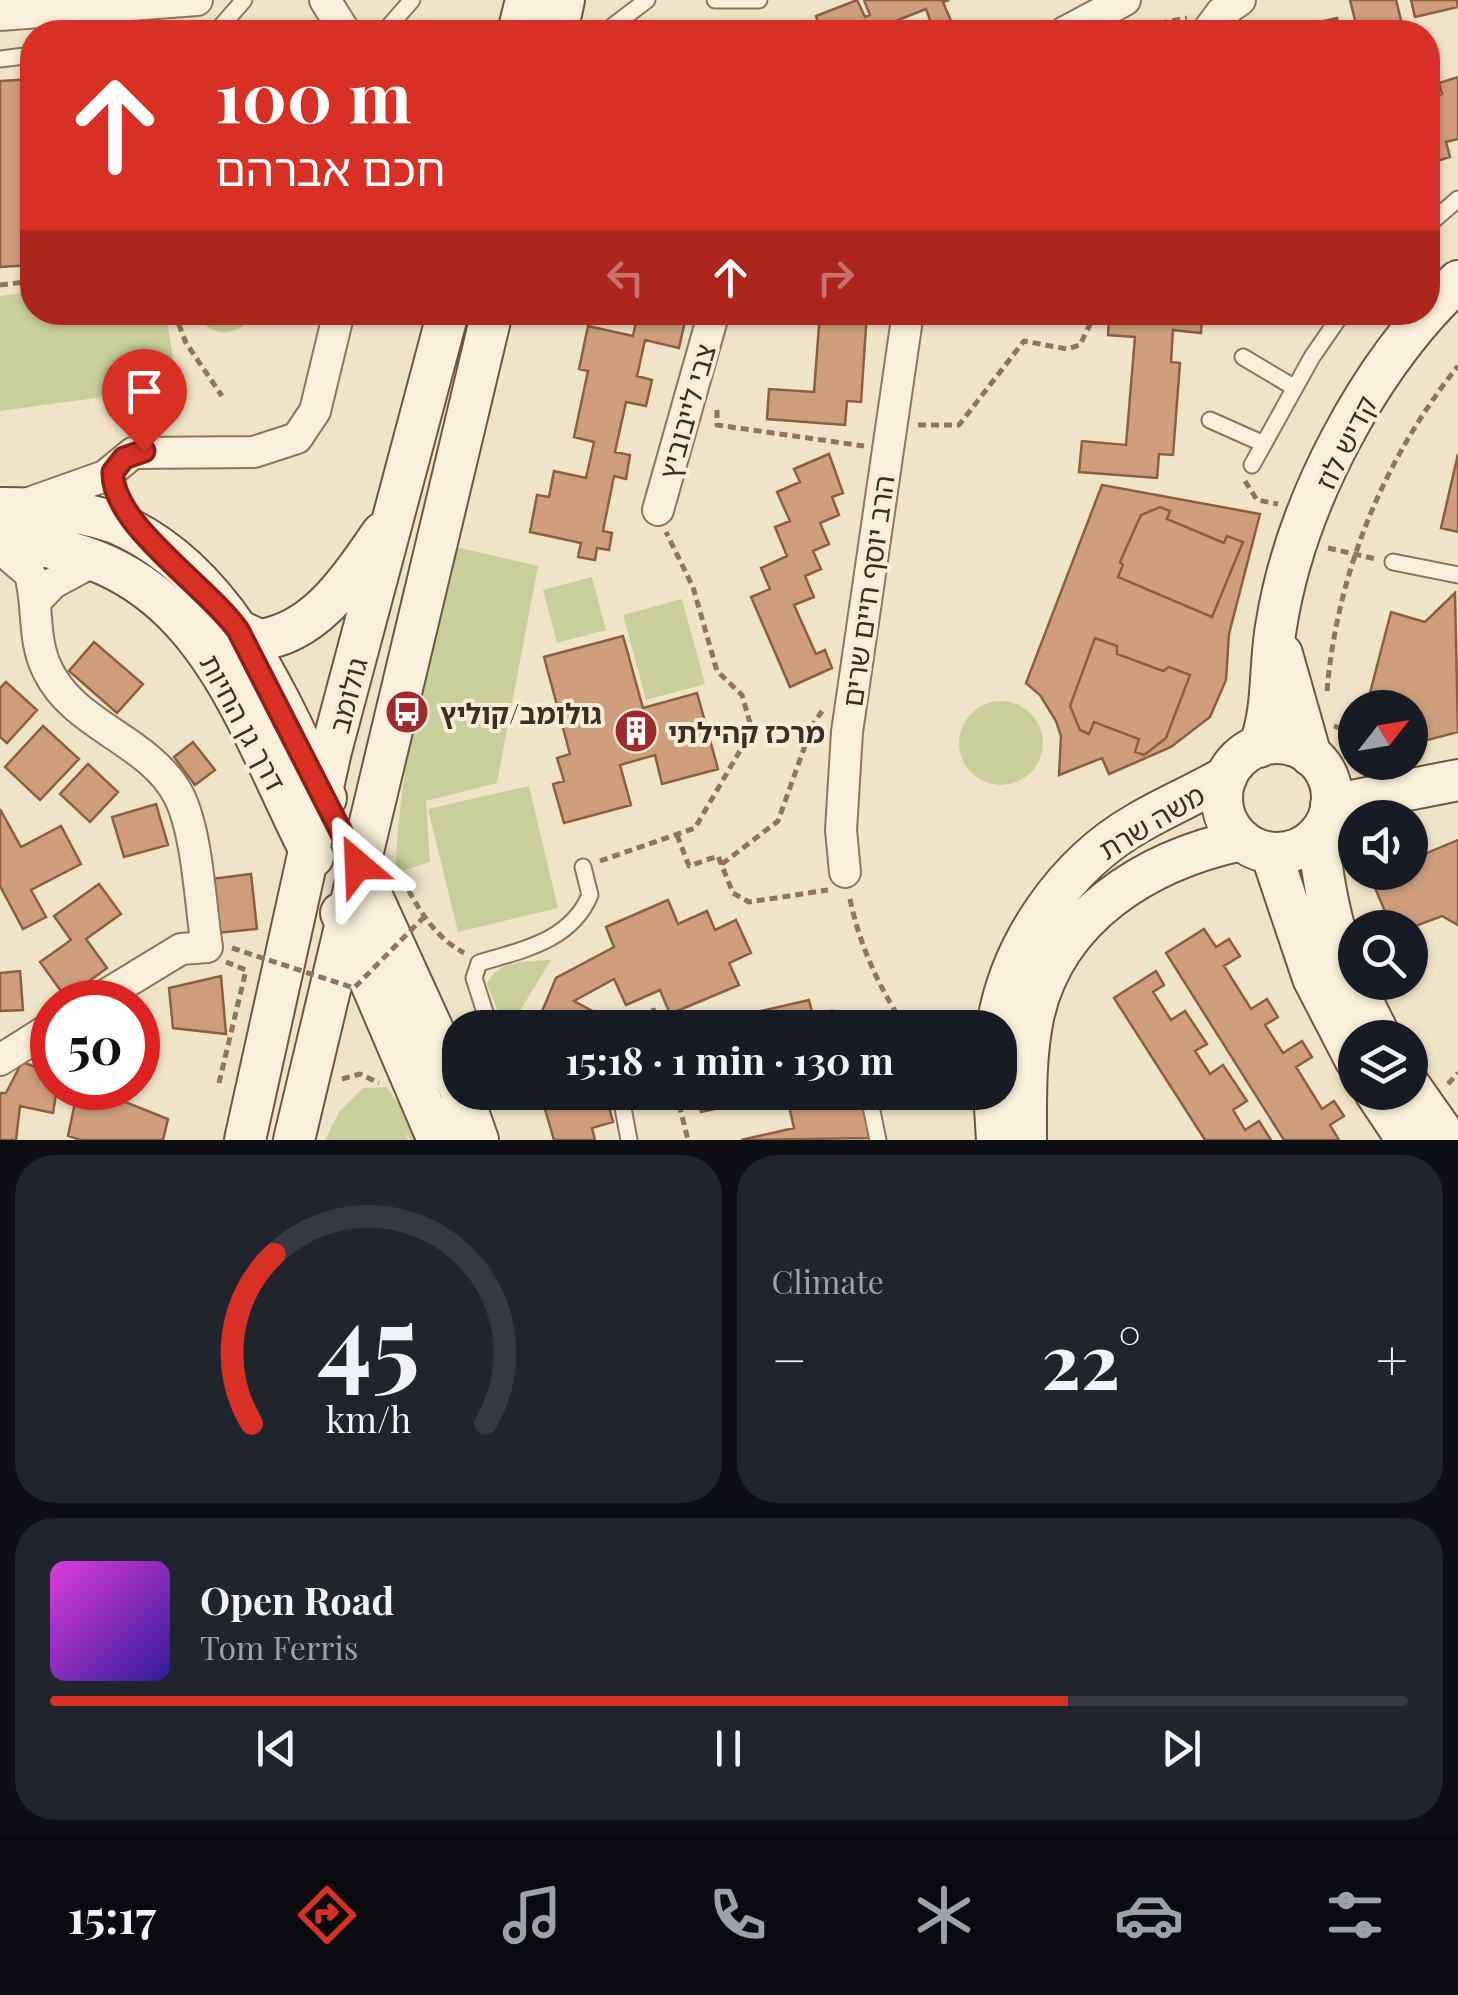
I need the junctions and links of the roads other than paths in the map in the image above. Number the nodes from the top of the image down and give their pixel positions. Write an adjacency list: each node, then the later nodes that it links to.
1 (197, 0): 8 (street)
2 (244, 0): 9 (lane)
3 (412, 0): 10 (lane)
4 (646, 0): 11 (lane)
5 (715, 0): 6 (lane)
6 (759, 0)
7 (1113, 8): 12 (street)
8 (0, 16)
9 (226, 20)
10 (394, 20)
11 (620, 20)
12 (1088, 20)
13 (1458, 282): 14 (main road, קדיש לוז)
14 (1440, 302)
15 (337, 325): 27 (street)
16 (445, 325): 28 (main road, גולומב)
17 (489, 325): 45 (main road, גולומב)
18 (710, 325): 29 (street, צבי לייבוביץ)
19 (906, 325): 47 (street, הרב יוסף חיים שרים)
20 (1331, 325): 23 (lane)
21 (1419, 325): 36 (main road, קדיש לוז)
22 (1243, 357): 23 (lane)
23 (1295, 388): 25 (lane)
24 (1210, 420): 25 (lane)
25 (1264, 444): 26 (lane)
26 (1252, 465)
27 (113, 472): 30 (street); 31 (street)
28 (398, 510): 37 (main road); 41 (main road, גולומב)
29 (658, 510)
30 (3, 527): 31 (main road, דרך גן החיות); 32 (main road, דרך גן החיות); 35 (street)
31 (148, 540): 37 (main road, דרך גן החיות)
32 (98, 559): 35 (street); 44 (main road, דרך גן החיות)
33 (1394, 562): 34 (lane)
34 (1458, 576)
35 (35, 602): 49 (street)
36 (1276, 626): 38 (main road, קדיש לוז); 42 (main road)
37 (238, 630): 41 (main road, דרך גן החיות)
38 (1258, 747): 39 (main road); 42 (main road)
39 (1227, 776): 43 (main road); 51 (main road, משה שרת)
40 (1451, 782): 42 (main road)
41 (323, 791): 44 (main road, גולומב); 45 (main road, דרך גן החיות)
42 (1322, 793): 43 (main road); 52 (main road)
43 (1256, 846): 54 (main road); 72 (main road, משה שרת)
44 (309, 850): 48 (main road); 65 (main road, גולומב)
45 (358, 865): 48 (main road, גולומב)
46 (583, 867): 50 (lane)
47 (846, 879)
48 (363, 916): 53 (main road); 55 (main road, גולומב); 57 (main road)
49 (130, 980)
50 (484, 1010)
51 (1002, 1010)
52 (1372, 1020)
53 (390, 1023): 55 (main road); 67 (main road)
54 (1338, 1025)
55 (319, 1028): 66 (main road, גולומב)
56 (30, 1041): 58 (street)
57 (442, 1057)
58 (0, 1060)
59 (468, 1110): 68 (main road)
60 (623, 1110): 69 (lane)
61 (872, 1110): 70 (lane)
62 (995, 1110): 71 (main road)
63 (1387, 1110): 73 (main road)
64 (1427, 1110): 74 (main road)
65 (245, 1140)
66 (294, 1140)
67 (438, 1140)
68 (478, 1140)
69 (629, 1140)
70 (878, 1140)
71 (996, 1140)
72 (1026, 1140)
73 (1407, 1140)
74 (1448, 1140)

